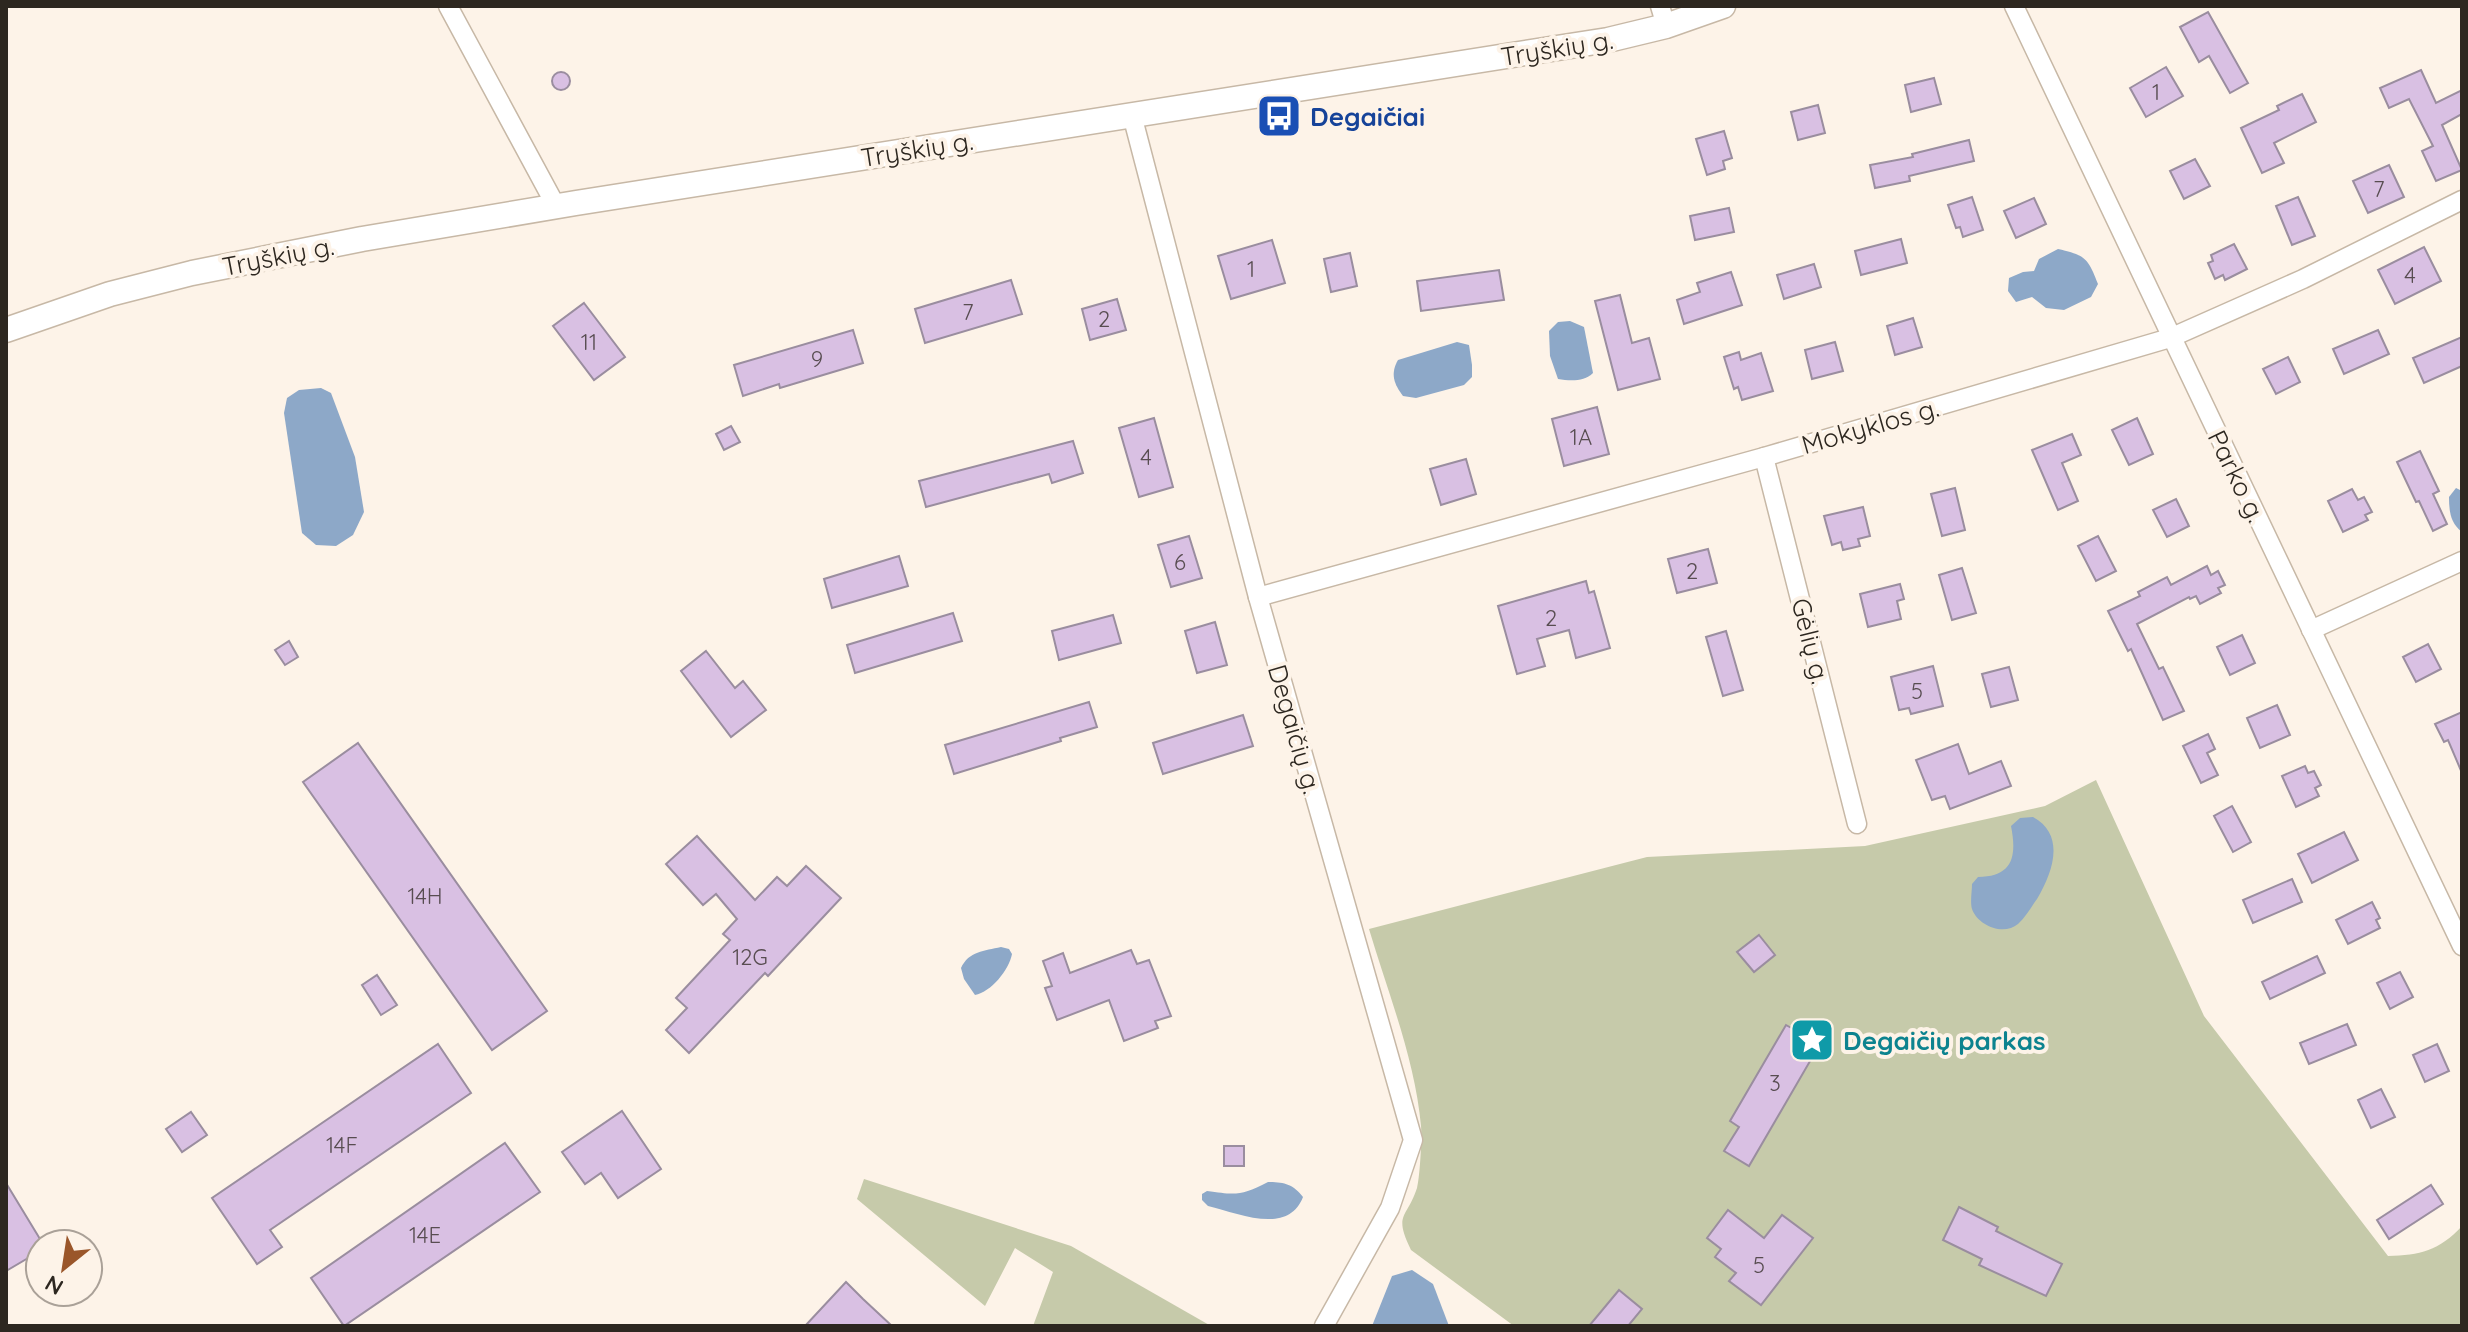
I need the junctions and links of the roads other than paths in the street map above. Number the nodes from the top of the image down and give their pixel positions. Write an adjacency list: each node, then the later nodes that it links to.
1 (448, 6): 7 (street)
2 (1723, 6): 4 (main road, Tryškių g.)
3 (2014, 6): 9 (street, Parko g.)
4 (1663, 16): 5 (main road, Tryškių g.)
5 (1132, 115): 7 (main road, Tryškių g.); 12 (street, Degaičių g.)
6 (2462, 200): 9 (street, Mokyklos g.)
7 (556, 206): 8 (main road, Tryškių g.)
8 (6, 330)
9 (2170, 338): 10 (street, Mokyklos g.); 13 (street, Parko g.)
10 (1764, 457): 12 (street, Mokyklos g.); 14 (street, Gėlių g.)
11 (2462, 561): 13 (street)
12 (1258, 597): 16 (street, Degaičių g.)
13 (2311, 630): 15 (street, Parko g.)
14 (1857, 824)
15 (2462, 946)
16 (1324, 1326)

